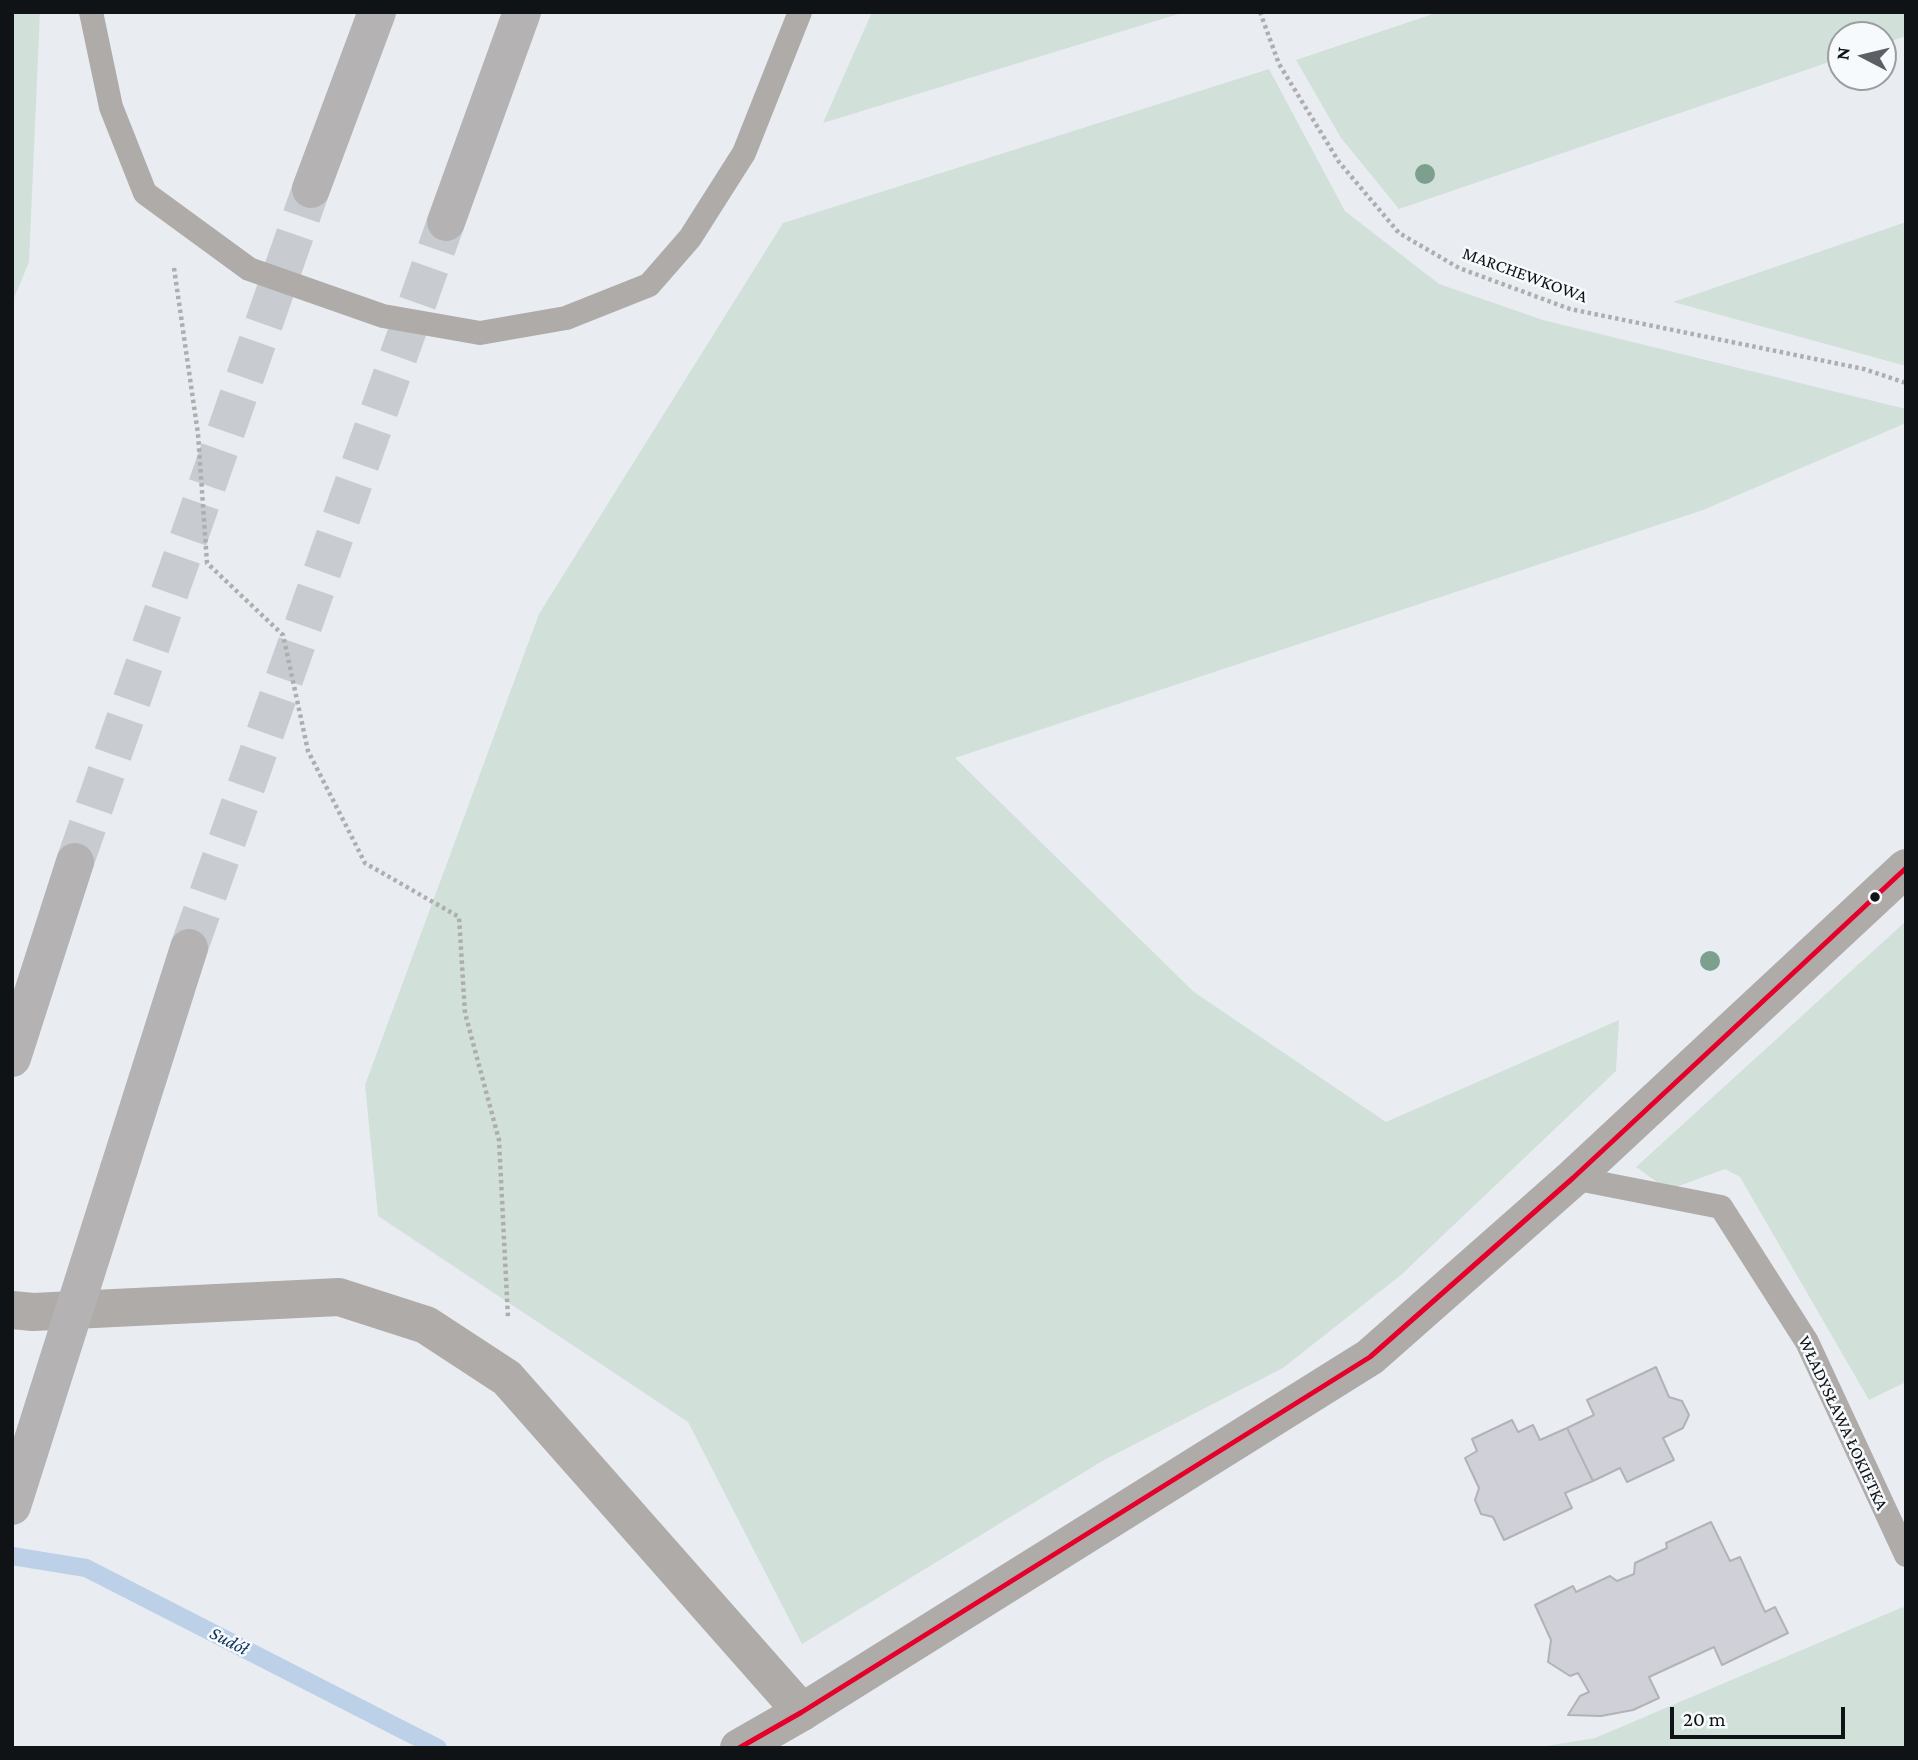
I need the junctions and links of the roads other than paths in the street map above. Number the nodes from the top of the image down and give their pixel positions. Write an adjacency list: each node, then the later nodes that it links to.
1 (90, 12): 4 (lane)
2 (377, 12): 5 (highway)
3 (522, 12): 6 (highway)
4 (800, 12)
5 (311, 189)
6 (446, 222)
7 (75, 862): 10 (highway)
8 (1906, 868): 11 (street)
9 (189, 948): 13 (highway, bridge)
10 (12, 1058)
11 (1573, 1178): 14 (lane, WŁADYSŁAWA ŁOKIETKA); 15 (street)
12 (12, 1310): 15 (street)
13 (12, 1506)
14 (1906, 1555)
15 (802, 1712): 16 (street)
16 (739, 1748)

